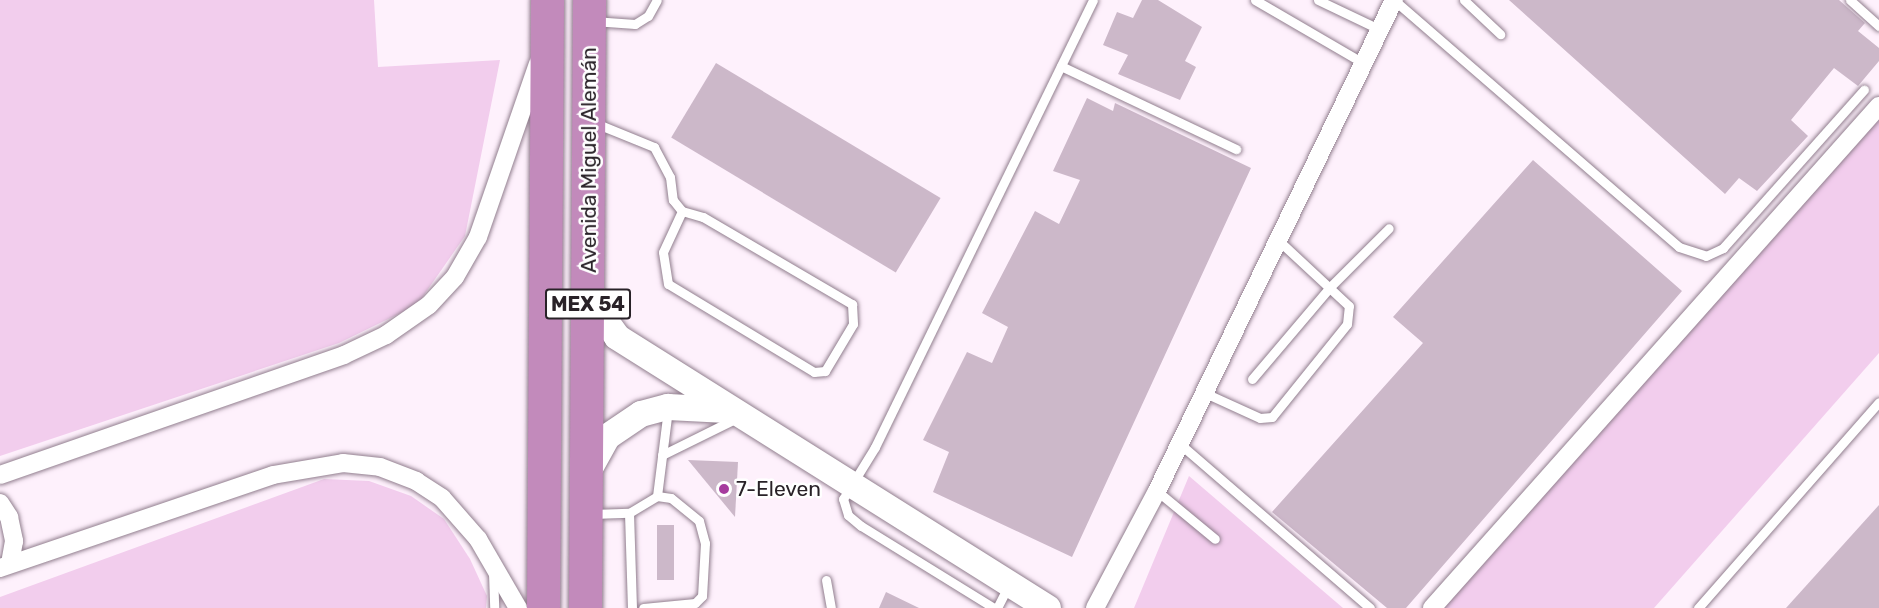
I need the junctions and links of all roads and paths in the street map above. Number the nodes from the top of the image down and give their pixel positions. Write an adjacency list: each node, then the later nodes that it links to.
1 (546, 0): 13 (highway, Avenida Miguel Alemán / MEX 54)
2 (657, 0): 9 (lane)
3 (1093, 0): 15 (lane)
4 (1255, 0): 14 (lane)
5 (1318, 0): 11 (lane)
6 (1394, 0): 11 (street); 16 (lane)
7 (1464, 0): 12 (lane)
8 (1850, 0): 10 (lane)
9 (589, 10): 18 (highway, Avenida Miguel Alemán / MEX 54)
10 (1879, 26)
11 (1381, 30): 14 (street)
12 (1500, 34)
13 (546, 43): 33 (street); 47 (highway, Avenida Miguel Alemán / MEX 54)
14 (1365, 64): 22 (street)
15 (1061, 66): 19 (lane); 34 (lane)
16 (1864, 90)
17 (1879, 106): 56 (street)
18 (589, 121): 20 (lane); 23 (highway, Avenida Miguel Alemán / MEX 54)
19 (1236, 149)
20 (681, 211): 20 (lane)
21 (1389, 228): 24 (lane)
22 (1279, 241): 24 (lane); 26 (street)
23 (588, 277): 29 (main road); 32 (highway, Avenida Miguel Alemán / MEX 54)
24 (1330, 287): 25 (lane); 26 (lane)
25 (1252, 379)
26 (1204, 393): 30 (street)
27 (1879, 402): 57 (lane)
28 (668, 407): 29 (main road); 31 (lane); 32 (main road)
29 (733, 413): 31 (lane); 34 (main road)
30 (1180, 444): 35 (street); 55 (lane)
31 (662, 455): 36 (lane)
32 (589, 470): 39 (highway, Avenida Miguel Alemán / MEX 54)
33 (0, 475)
34 (848, 485): 44 (main road); 52 (lane)
35 (1157, 491): 40 (lane); 54 (street)
36 (657, 496): 38 (lane); 50 (lane)
37 (0, 503): 42 (street)
38 (629, 513): 39 (lane); 49 (lane)
39 (588, 514): 48 (highway, Avenida Miguel Alemán / MEX 54)
40 (1215, 539)
41 (493, 563): 42 (street); 45 (lane); 46 (street)
42 (5, 566)
43 (826, 580): 51 (lane)
44 (1009, 584): 52 (lane); 53 (main road)
45 (494, 608)
46 (518, 608)
47 (543, 608)
48 (585, 608)
49 (632, 608)
50 (643, 608)
51 (831, 608)
52 (996, 608)
53 (1048, 608)
54 (1095, 608)
55 (1370, 608)
56 (1432, 608)
57 (1698, 608)

